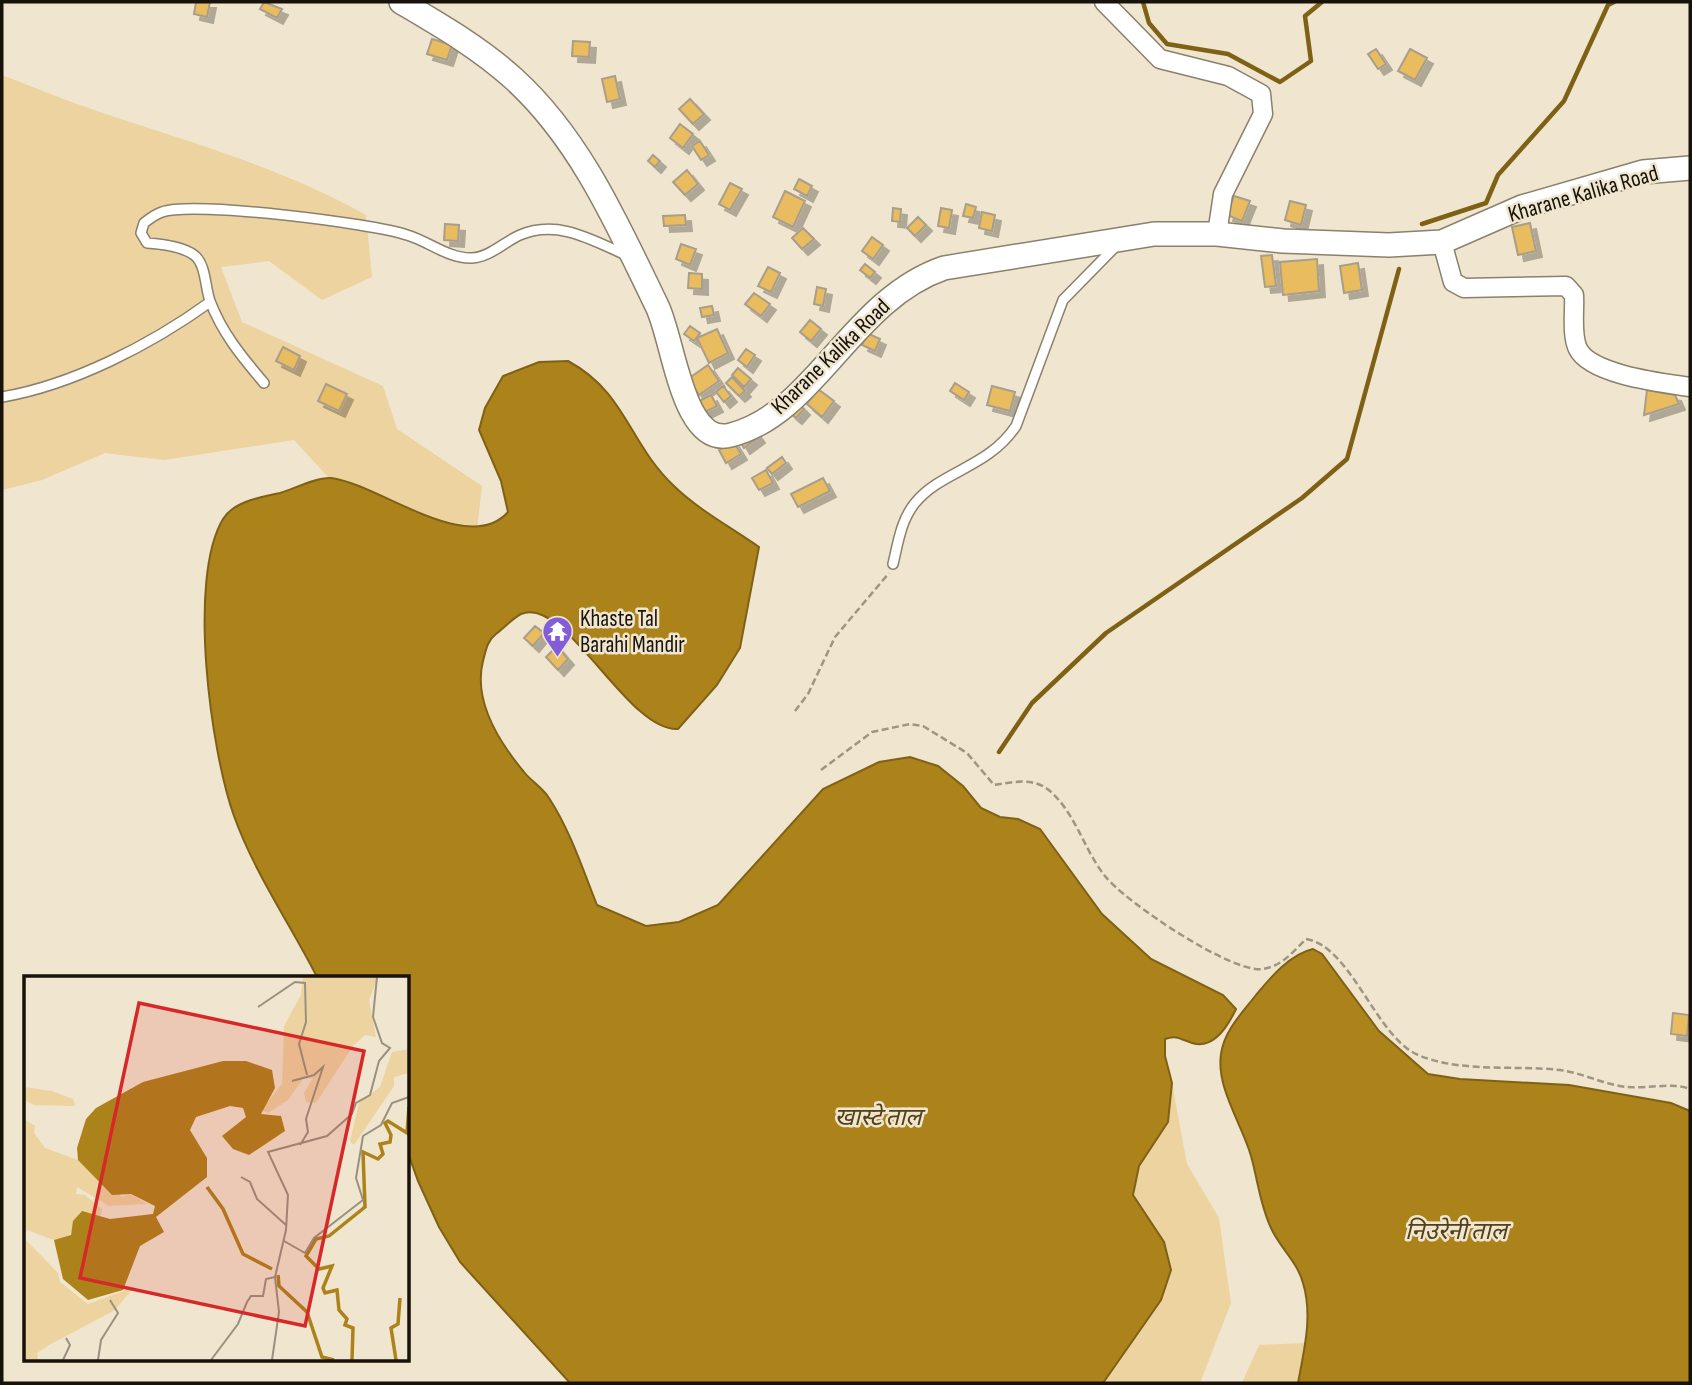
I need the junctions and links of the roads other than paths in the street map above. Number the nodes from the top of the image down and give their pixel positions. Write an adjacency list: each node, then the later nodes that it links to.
1 (401, 2): 7 (street, Kharane Kalika Road)
2 (1104, 2): 4 (street)
3 (1690, 168): 6 (street, Kharane Kalika Road)
4 (1217, 234): 5 (street, Kharane Kalika Road); 6 (street, Kharane Kalika Road)
5 (1121, 241): 7 (street, Kharane Kalika Road); 12 (lane)
6 (1441, 242): 10 (street)
7 (634, 258): 8 (lane)
8 (210, 302): 9 (lane); 11 (lane)
9 (264, 383)
10 (1690, 387)
11 (2, 397)
12 (894, 564)

